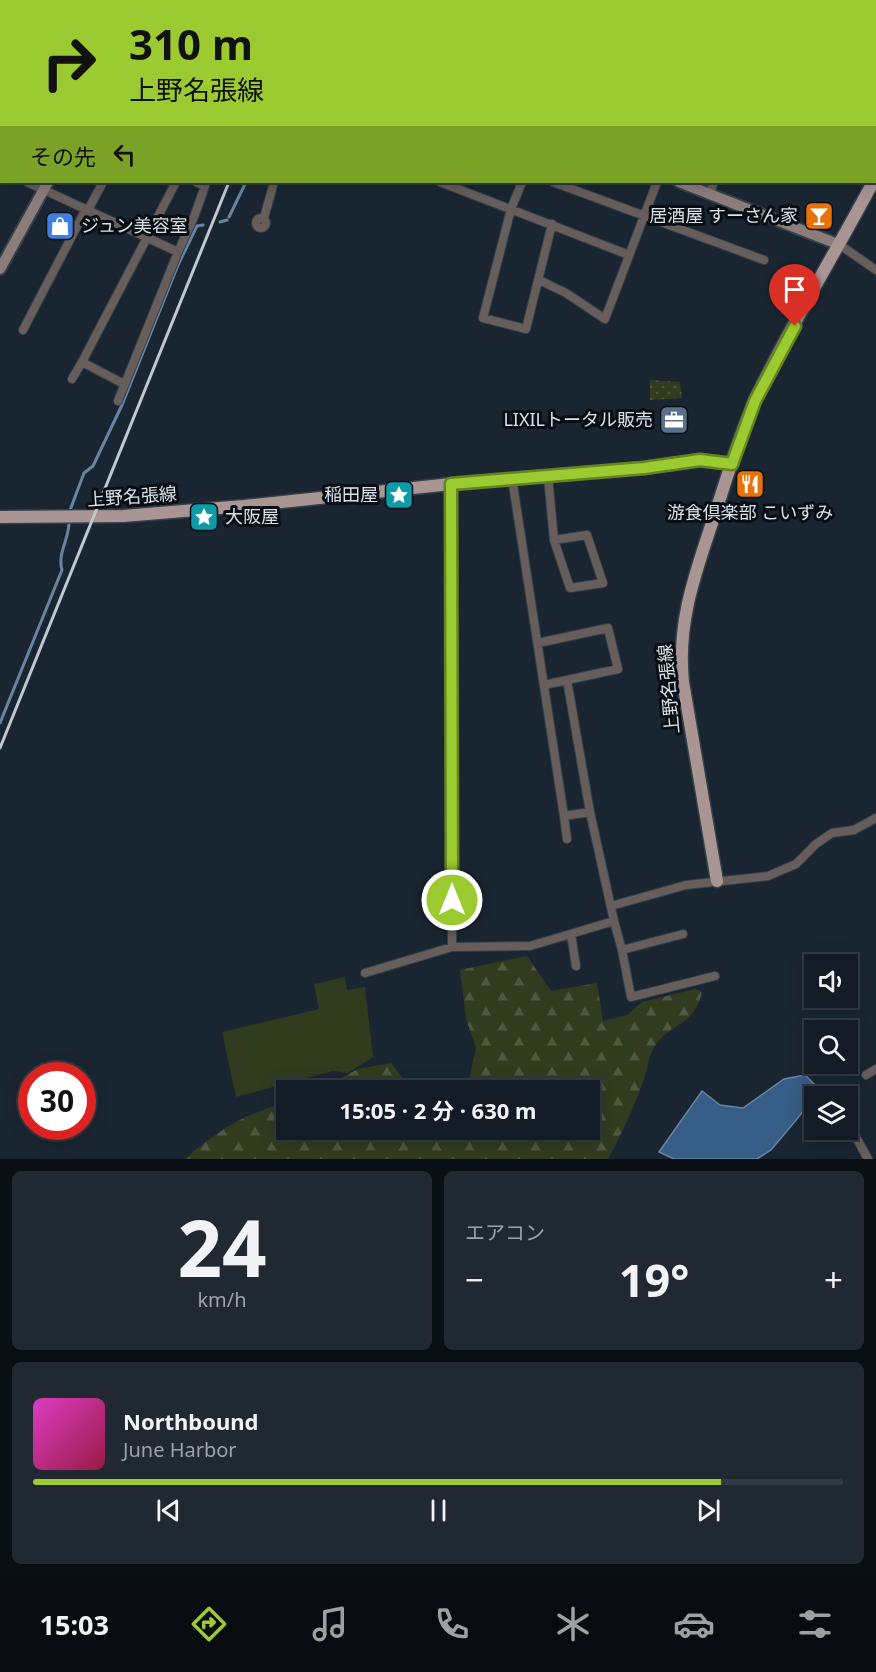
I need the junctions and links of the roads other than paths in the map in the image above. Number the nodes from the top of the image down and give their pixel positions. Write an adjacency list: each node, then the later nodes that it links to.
1 (102, 183): 14 (street)
2 (175, 183): 19 (street)
3 (198, 183): 21 (street)
4 (274, 183): 17 (street)
5 (443, 183): 15 (street)
6 (522, 183): 15 (street)
7 (556, 183): 16 (street)
8 (657, 183): 16 (street)
9 (682, 183): 13 (street)
10 (714, 183): 13 (street)
11 (871, 183): 20 (main road, 上野名張線)
12 (46, 185): 14 (street); 24 (street)
13 (710, 193): 20 (street)
14 (87, 209): 19 (street); 27 (street)
15 (511, 209): 18 (street); 26 (street)
16 (644, 216): 22 (street); 23 (street)
17 (264, 218)
18 (552, 224): 22 (street); 26 (street)
19 (147, 238): 21 (street); 28 (street)
20 (840, 245): 25 (street); 32 (main road, 上野名張線)
21 (178, 252): 30 (street)
22 (630, 255): 26 (street)
23 (764, 260)
24 (0, 269)
25 (876, 270)
26 (539, 280)
27 (23, 330)
28 (82, 362): 29 (street); 30 (street)
29 (72, 380)
30 (124, 384): 31 (street)
31 (118, 401)
32 (732, 464): 33 (main road, 上野名張線); 45 (main road, 上野名張線)
33 (548, 476): 34 (main road, 上野名張線); 37 (street)
34 (512, 478): 35 (main road, 上野名張線); 38 (street)
35 (451, 484): 36 (main road, 上野名張線); 50 (street)
36 (0, 517)
37 (554, 540): 37 (street)
38 (538, 643): 39 (street); 40 (street)
39 (567, 680): 40 (street); 41 (street)
40 (544, 685): 42 (street)
41 (590, 812): 42 (street); 46 (street)
42 (564, 816): 44 (street)
43 (876, 818): 45 (street)
44 (567, 839)
45 (717, 881): 46 (street)
46 (611, 906): 47 (street)
47 (614, 921): 48 (street); 51 (street)
48 (571, 934): 50 (street); 52 (street)
49 (683, 934): 51 (street)
50 (452, 946): 53 (street)
51 (622, 950): 54 (street)
52 (576, 966)
53 (365, 973)
54 (715, 976)
55 (857, 1140): 57 (street)
56 (876, 1153): 57 (street)
57 (867, 1159)

